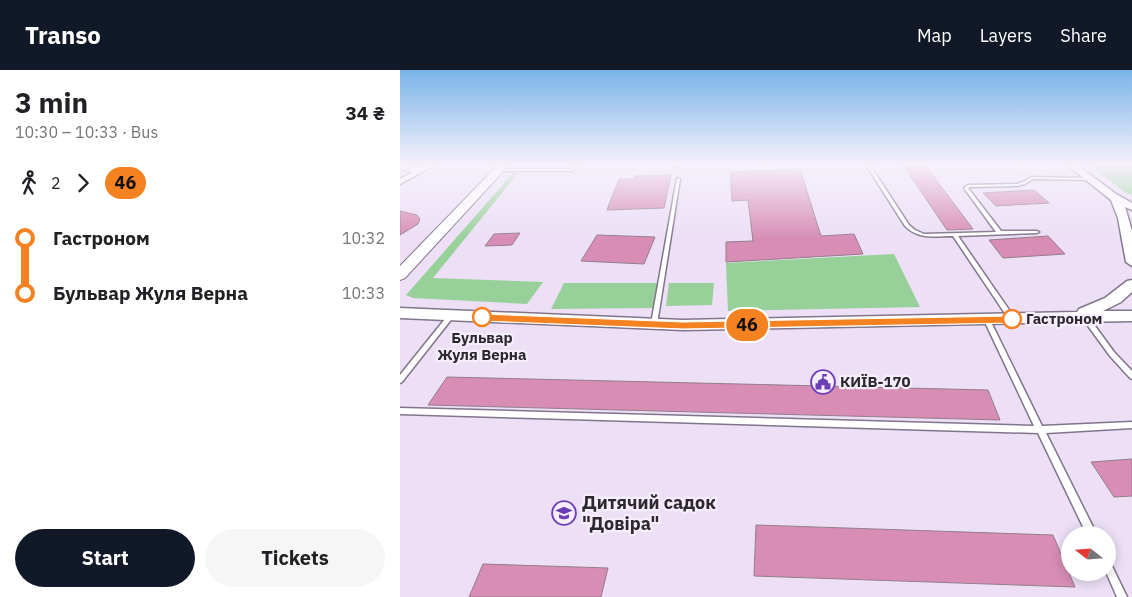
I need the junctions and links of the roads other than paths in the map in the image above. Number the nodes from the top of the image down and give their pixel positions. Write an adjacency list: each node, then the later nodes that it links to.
1 (481, 190): 13 (main road)
2 (676, 190): 21 (lane)
3 (884, 190): 10 (lane)
4 (967, 190): 9 (lane)
5 (1104, 190): 6 (street)
6 (1112, 196): 7 (street); 11 (street)
7 (1132, 207)
8 (1036, 232): 9 (lane)
9 (1000, 234): 10 (lane)
10 (956, 235): 19 (lane)
11 (1131, 237): 12 (street)
12 (1131, 258)
13 (400, 275)
14 (1132, 284): 18 (street)
15 (400, 313): 16 (street)
16 (451, 316): 21 (street); 23 (lane)
17 (1132, 316): 18 (street)
18 (1078, 317): 19 (street); 22 (lane)
19 (1012, 319): 20 (street)
20 (987, 320): 21 (street); 26 (lane)
21 (654, 324)
22 (1132, 376)
23 (400, 380)
24 (400, 411): 26 (lane)
25 (1132, 425): 26 (lane)
26 (1040, 430): 27 (lane)
27 (1088, 526)
28 (1115, 581): 29 (lane)
29 (1122, 597)

